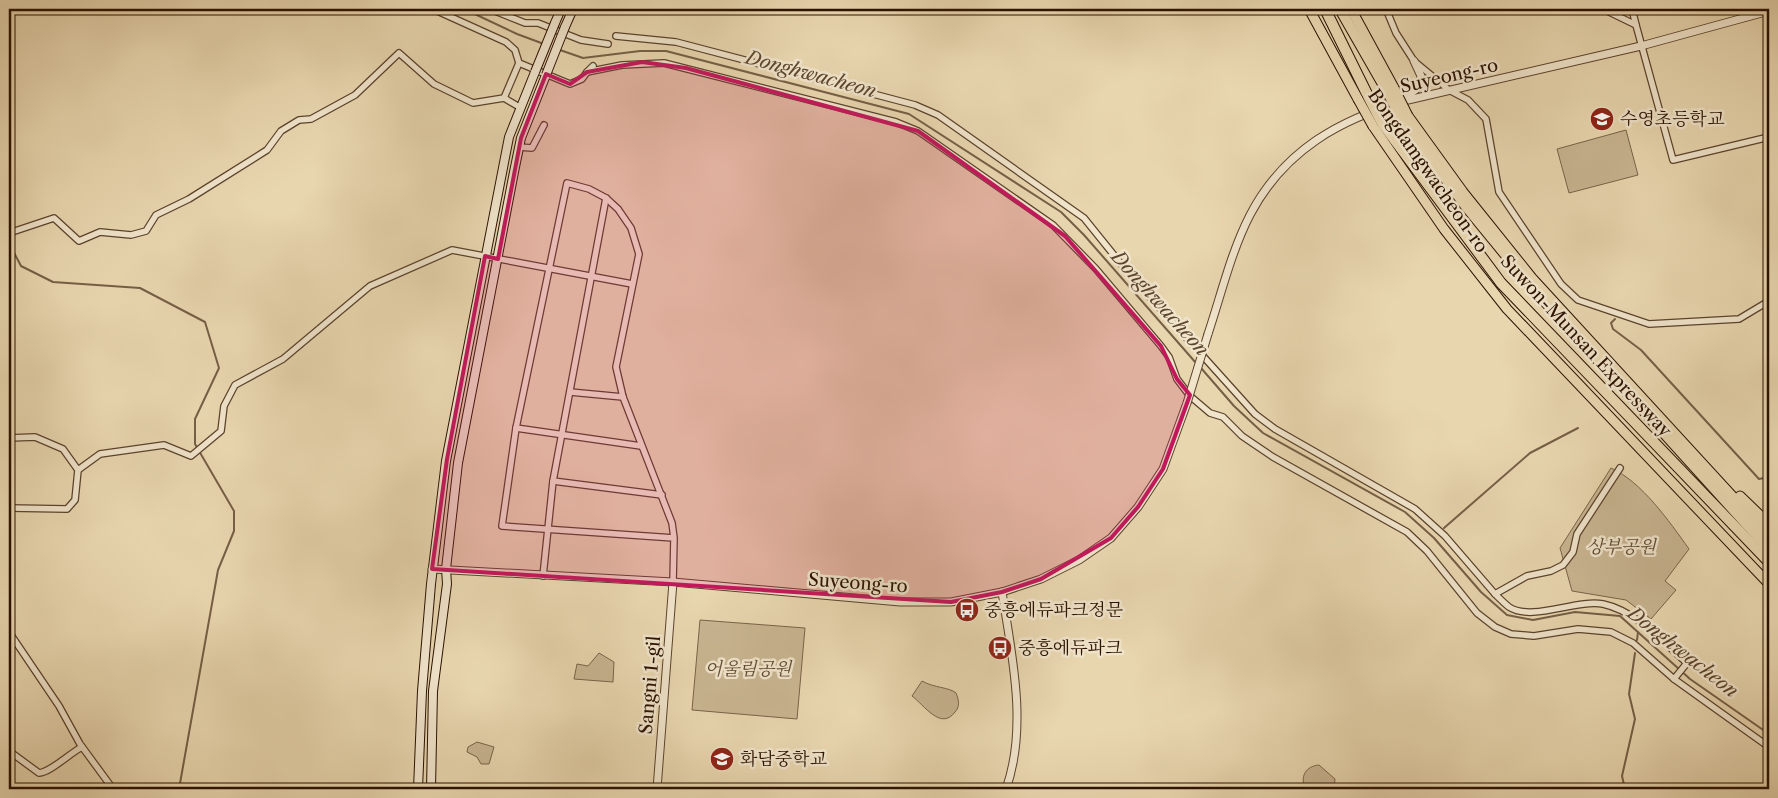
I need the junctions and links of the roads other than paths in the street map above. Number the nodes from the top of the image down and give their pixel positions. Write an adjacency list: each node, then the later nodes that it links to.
1 (432, 9): 18 (street)
2 (490, 9): 15 (street)
3 (561, 9): 25 (main road, bridge)
4 (573, 9): 29 (main road, bridge)
5 (1309, 9): 27 (highway, Bongdamgwacheon-ro, bridge)
6 (1325, 9): 27 (highway, Suwon-Munsan Expressway, bridge)
7 (1340, 9): 21 (highway, Suwon-Munsan Expressway)
8 (1351, 9): 21 (highway, Bongdamgwacheon-ro)
9 (1386, 9): 17 (street)
10 (1603, 9): 13 (street)
11 (1632, 9): 13 (street)
12 (1769, 10): 16 (street, Suyeong-ro)
13 (1636, 25): 16 (street)
14 (616, 36): 62 (street)
15 (608, 44)
16 (1641, 46): 22 (street, Suyeong-ro); 28 (street)
17 (1414, 61): 22 (street); 24 (street)
18 (519, 63): 20 (street); 23 (street)
19 (593, 66): 20 (street)
20 (587, 72): 64 (street)
21 (1390, 89): 44 (highway, Suwon-Munsan Expressway, bridge)
22 (1449, 90): 24 (street, Suyeong-ro); 37 (street)
23 (504, 98): 25 (street); 31 (street)
24 (1395, 104): 61 (street, Suyeong-ro, bridge)
25 (521, 108): 32 (main road)
26 (544, 125): 29 (street)
27 (1378, 125): 55 (highway, Suwon-Munsan Expressway); 60 (highway, Bongdamgwacheon-ro)
28 (1769, 137)
29 (519, 147): 33 (main road)
30 (606, 198): 34 (street); 35 (street); 36 (street)
31 (9, 233)
32 (485, 256): 33 (street); 46 (street); 56 (main road)
33 (498, 259): 34 (street); 57 (main road)
34 (550, 268): 35 (street); 40 (street)
35 (591, 276): 36 (street); 38 (street)
36 (632, 284): 39 (street)
37 (1769, 301)
38 (570, 392): 39 (street); 41 (street)
39 (623, 397): 43 (street)
40 (516, 428): 41 (street); 51 (street)
41 (562, 434): 43 (street); 47 (street)
42 (9, 438): 46 (street)
43 (641, 446): 48 (street)
44 (1697, 464): 50 (highway); 52 (highway); 54 (highway, Suwon-Munsan Expressway)
45 (1620, 468): 62 (street)
46 (78, 470): 49 (street)
47 (553, 481): 48 (street); 51 (street)
48 (662, 495): 53 (street)
49 (9, 508)
50 (1769, 524)
51 (548, 530): 53 (street); 58 (street)
52 (1769, 536)
53 (674, 538): 59 (street)
54 (1769, 549)
55 (1769, 562)
56 (432, 569): 57 (street, Suyeong-ro); 69 (main road)
57 (446, 569): 58 (street, Suyeong-ro); 70 (main road)
58 (544, 576): 59 (street, Suyeong-ro)
59 (673, 582): 61 (street, Suyeong-ro); 71 (street, Sangni 1-gil)
60 (1769, 584)
61 (1002, 592): 72 (street)
62 (1494, 594): 64 (street)
63 (9, 632): 65 (street)
64 (1675, 678): 66 (street)
65 (82, 747): 67 (street); 68 (street)
66 (1769, 747)
67 (9, 751)
68 (113, 789)
69 (418, 789)
70 (431, 789)
71 (657, 789)
72 (1006, 789)

